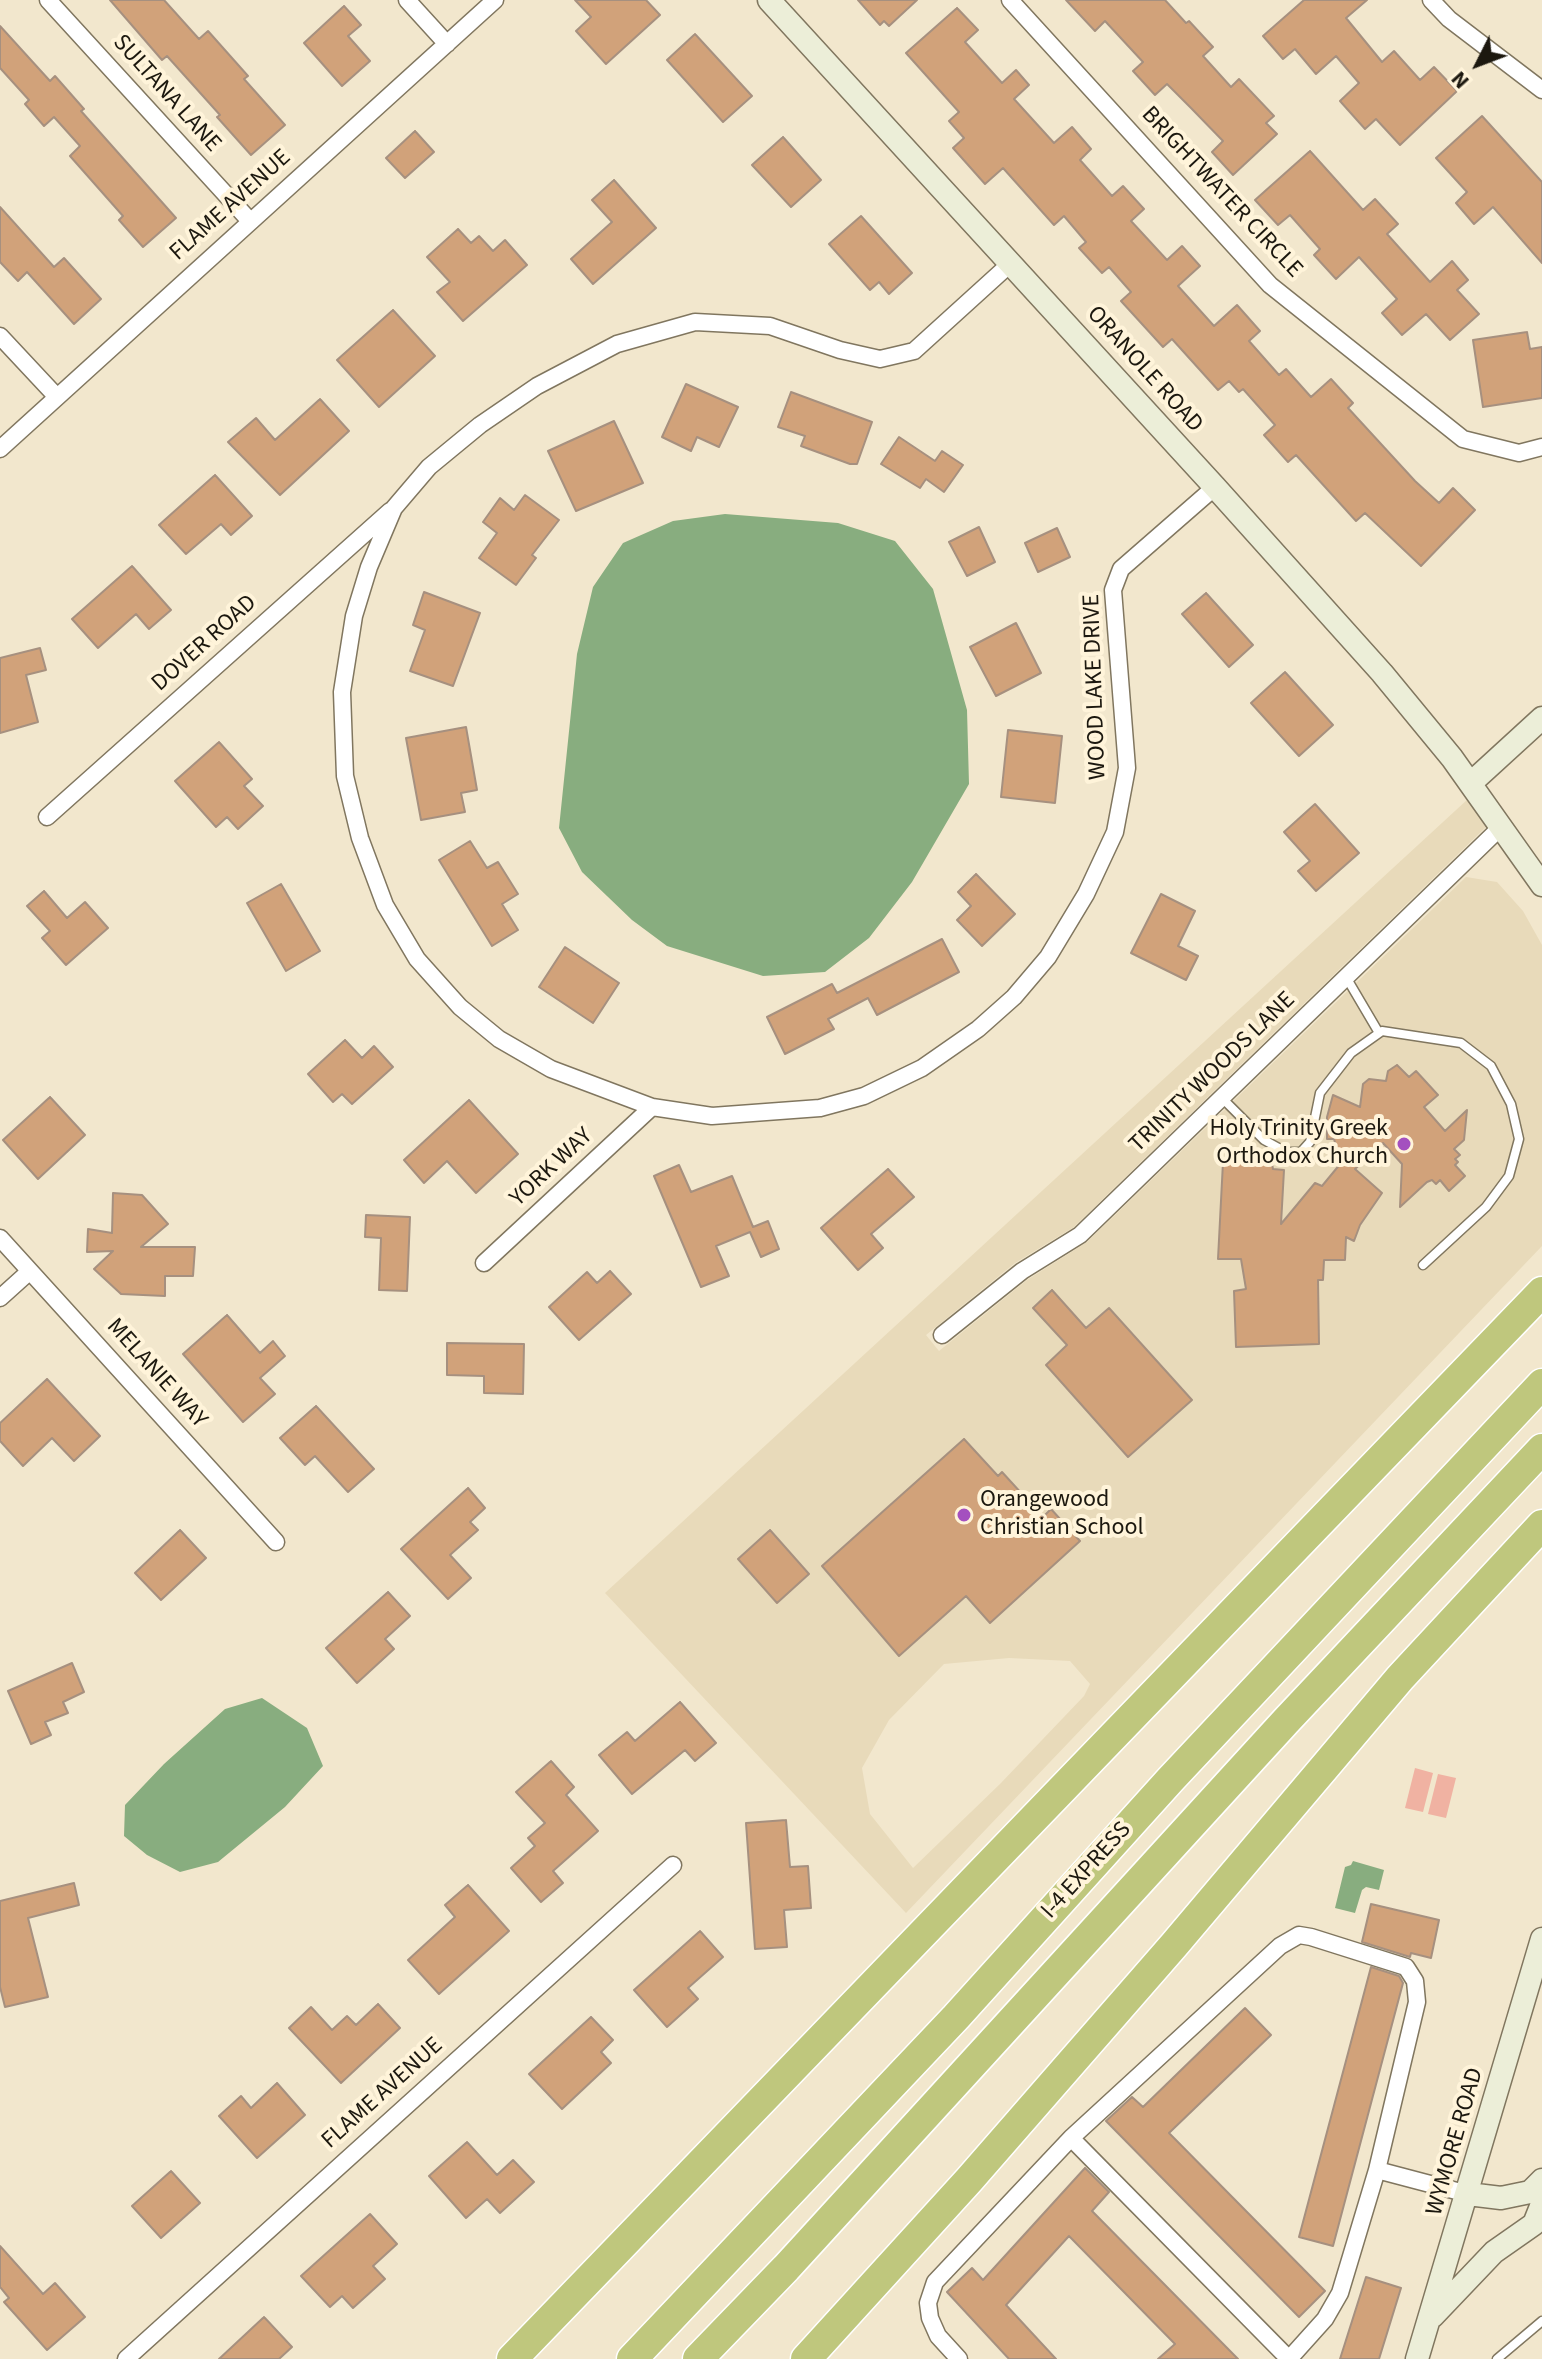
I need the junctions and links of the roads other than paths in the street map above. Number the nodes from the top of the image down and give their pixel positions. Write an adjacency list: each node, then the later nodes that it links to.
1 (48, 0): 9 (street, SULTANA LANE)
2 (407, 0): 7 (street)
3 (495, 0): 7 (street, FLAME AVENUE)
4 (769, 0): 10 (street, ORANOLE ROAD)
5 (1010, 0): 13 (street, BRIGHTWATER CIRCLE)
6 (1431, 0): 8 (street)
7 (447, 44): 9 (street, FLAME AVENUE)
8 (1542, 90)
9 (250, 221): 12 (street, FLAME AVENUE)
10 (1011, 263): 15 (street, ORANOLE ROAD); 16 (street, WOOD LAKE DRIVE)
11 (0, 336): 12 (street)
12 (57, 397): 14 (street, FLAME AVENUE)
13 (1542, 447)
14 (0, 449)
15 (1215, 487): 18 (street, ORANOLE ROAD); 25 (street, WOOD LAKE DRIVE)
16 (394, 508): 19 (street, DOVER ROAD); 25 (street, WOOD LAKE DRIVE)
17 (1542, 718): 18 (street)
18 (1471, 783): 20 (street)
19 (47, 817)
20 (1502, 826): 21 (street); 22 (street, TRINITY WOODS LANE)
21 (1542, 885)
22 (1346, 977): 23 (lane); 24 (street, TRINITY WOODS LANE)
23 (1379, 1033): 24 (lane); 28 (lane)
24 (1222, 1098): 32 (street, TRINITY WOODS LANE)
25 (652, 1107): 27 (street, YORK WAY)
26 (0, 1238): 29 (street, MELANIE WAY)
27 (484, 1263)
28 (1423, 1265)
29 (30, 1271): 31 (street); 36 (street, MELANIE WAY)
30 (1542, 1292): 49 (highway)
31 (0, 1298)
32 (942, 1335)
33 (1542, 1384): 44 (highway, I-4 EXPRESS)
34 (1542, 1449): 47 (highway, I-4 EXPRESS)
35 (1542, 1525): 52 (highway)
36 (276, 1542)
37 (673, 1865): 48 (street, FLAME AVENUE)
38 (1542, 1939): 42 (street, WYMORE ROAD)
39 (1071, 2138): 40 (street); 40 (street); 53 (street)
40 (1377, 2170): 42 (street)
41 (1542, 2180): 42 (street)
42 (1468, 2194): 45 (street, WYMORE ROAD)
43 (1542, 2204): 45 (street)
44 (714, 2271): 50 (highway); 51 (highway, I-4 EXPRESS)
45 (1429, 2320): 54 (street, WYMORE ROAD)
46 (1542, 2321): 55 (lane)
47 (699, 2358)
48 (126, 2359)
49 (512, 2359)
50 (615, 2359)
51 (632, 2359)
52 (806, 2359)
53 (959, 2359)
54 (1417, 2359)
55 (1497, 2359)

